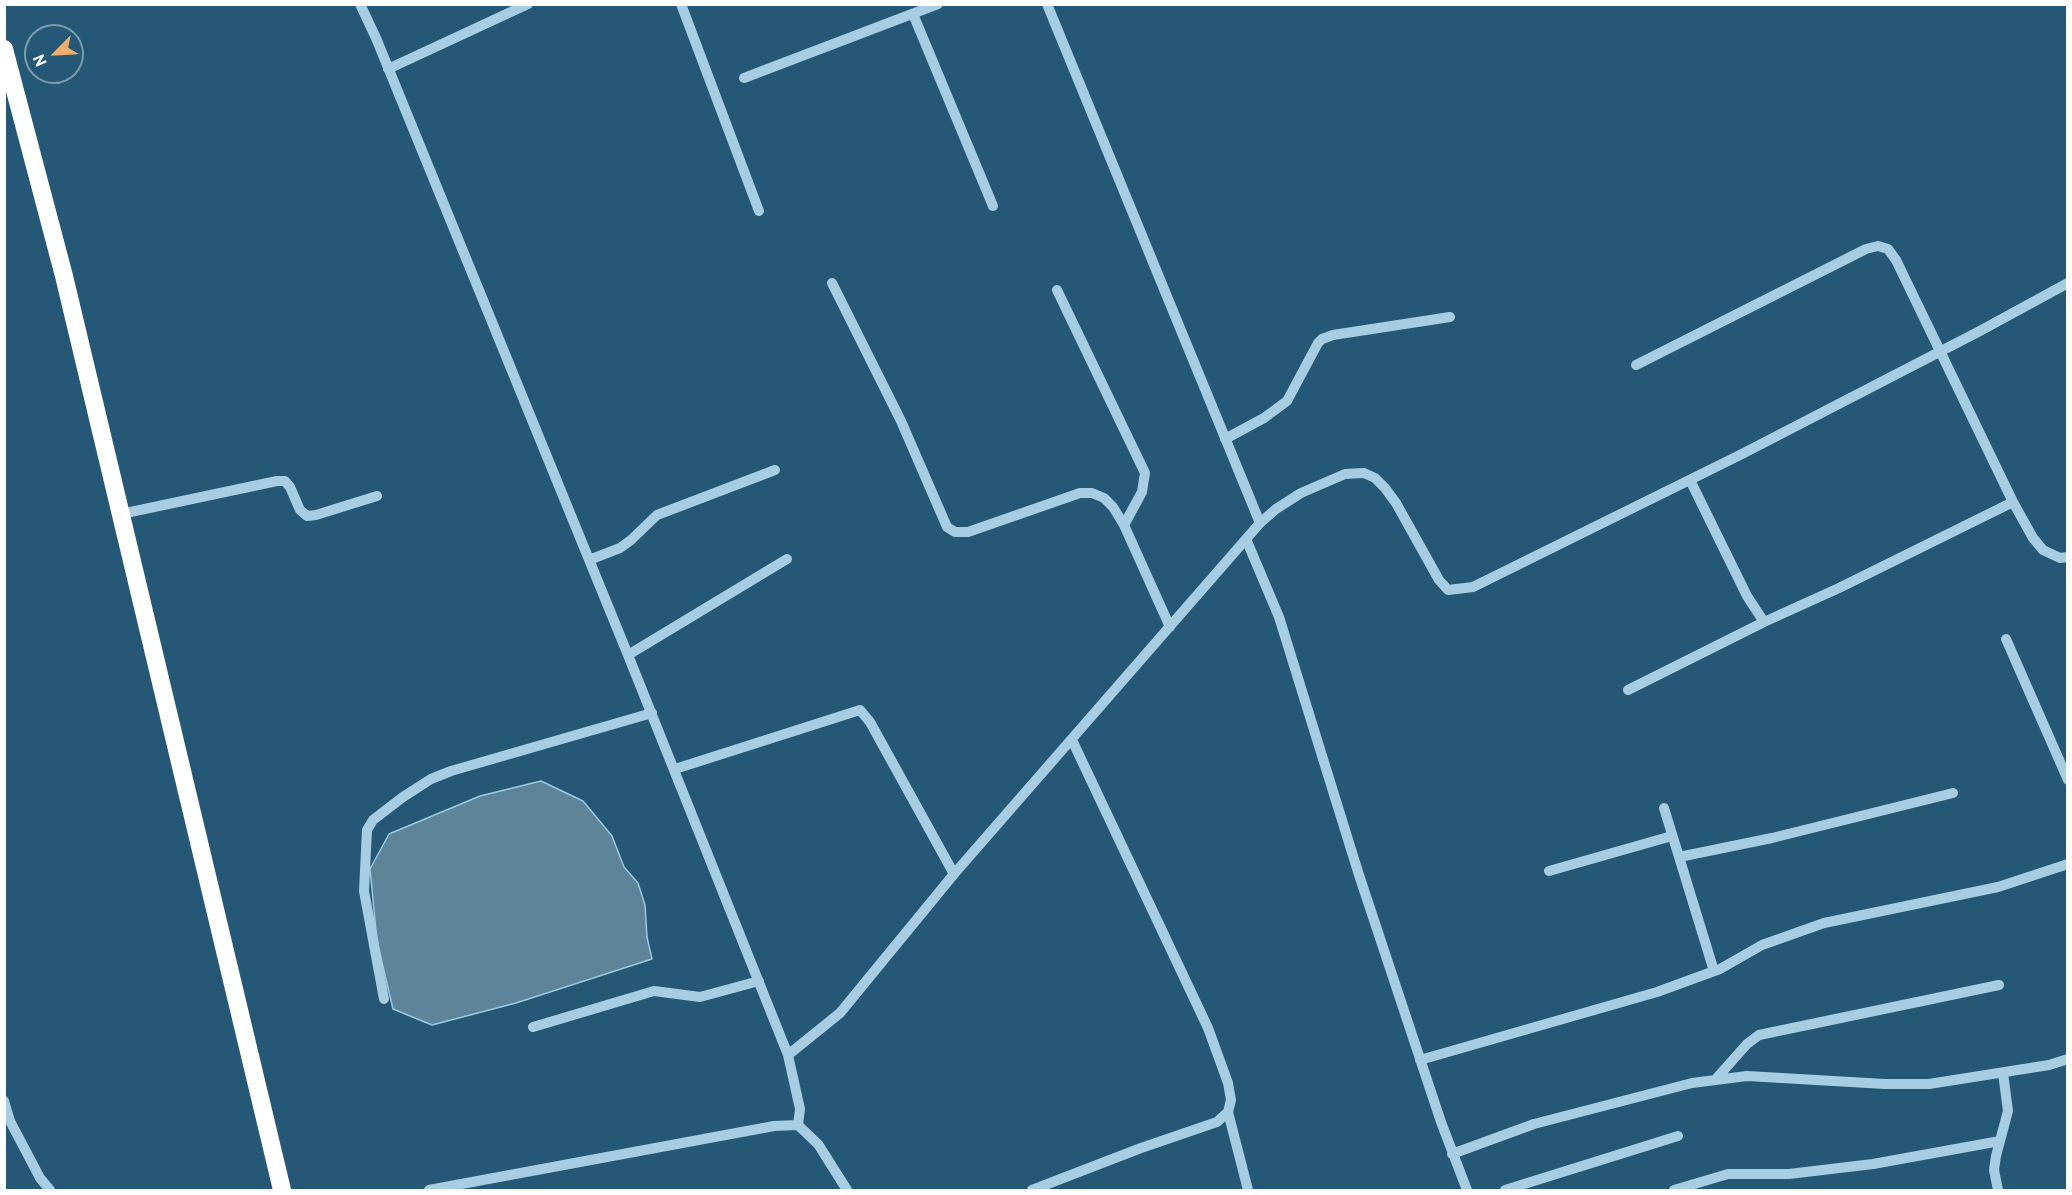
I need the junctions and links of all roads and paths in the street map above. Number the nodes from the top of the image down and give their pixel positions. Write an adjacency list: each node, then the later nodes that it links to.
1 (360, 4): 8 (street)
2 (528, 4): 8 (street)
3 (681, 4): 11 (street)
4 (938, 4): 6 (street)
5 (1047, 4): 18 (street)
6 (913, 15): 9 (street); 10 (street)
7 (4, 49): 23 (highway)
8 (388, 69): 29 (street)
9 (744, 78)
10 (993, 206)
11 (759, 211)
12 (832, 283): 25 (street)
13 (2067, 283): 16 (street)
14 (1057, 290): 25 (street)
15 (1450, 317): 18 (street)
16 (1941, 351): 17 (street); 20 (street); 22 (street)
17 (1636, 365)
18 (1225, 439): 24 (street)
19 (775, 471): 29 (street)
20 (1690, 480): 24 (street); 30 (street)
21 (376, 496): 23 (street)
22 (2013, 502): 27 (street); 30 (street)
23 (121, 514): 63 (highway)
24 (1260, 523): 26 (street)
25 (1124, 525): 31 (street)
26 (1246, 539): 31 (street); 53 (street)
27 (2067, 557)
28 (787, 559): 33 (street)
29 (589, 560): 33 (street)
30 (1764, 622): 34 (street)
31 (1170, 627): 36 (street)
32 (2006, 639): 38 (street)
33 (628, 655): 35 (street)
34 (1628, 690)
35 (652, 713): 37 (street); 49 (street)
36 (1072, 740): 45 (street); 57 (street)
37 (675, 770): 45 (street); 47 (street)
38 (2067, 780)
39 (1953, 794): 42 (street)
40 (1664, 808): 41 (street)
41 (1672, 836): 42 (street); 44 (street)
42 (1679, 857): 46 (street)
43 (2067, 864): 46 (street)
44 (1549, 871)
45 (954, 874): 51 (street)
46 (1714, 971): 53 (street)
47 (759, 981): 50 (street); 51 (street)
48 (1999, 985): 55 (street)
49 (384, 999)
50 (533, 1027)
51 (788, 1055): 58 (street)
52 (2067, 1059): 54 (street)
53 (1420, 1060): 61 (street)
54 (2003, 1072): 55 (street); 60 (street)
55 (1715, 1080): 61 (street)
56 (4, 1101): 62 (street)
57 (1228, 1112): 66 (street); 67 (street)
58 (798, 1125): 64 (street); 65 (street)
59 (1678, 1137): 69 (street)
60 (2000, 1141): 70 (street); 71 (street)
61 (1452, 1154): 68 (street)
62 (50, 1191)
63 (282, 1191)
64 (429, 1191)
65 (847, 1191)
66 (1032, 1191)
67 (1248, 1191)
68 (1467, 1191)
69 (1505, 1191)
70 (1674, 1191)
71 (1998, 1191)

